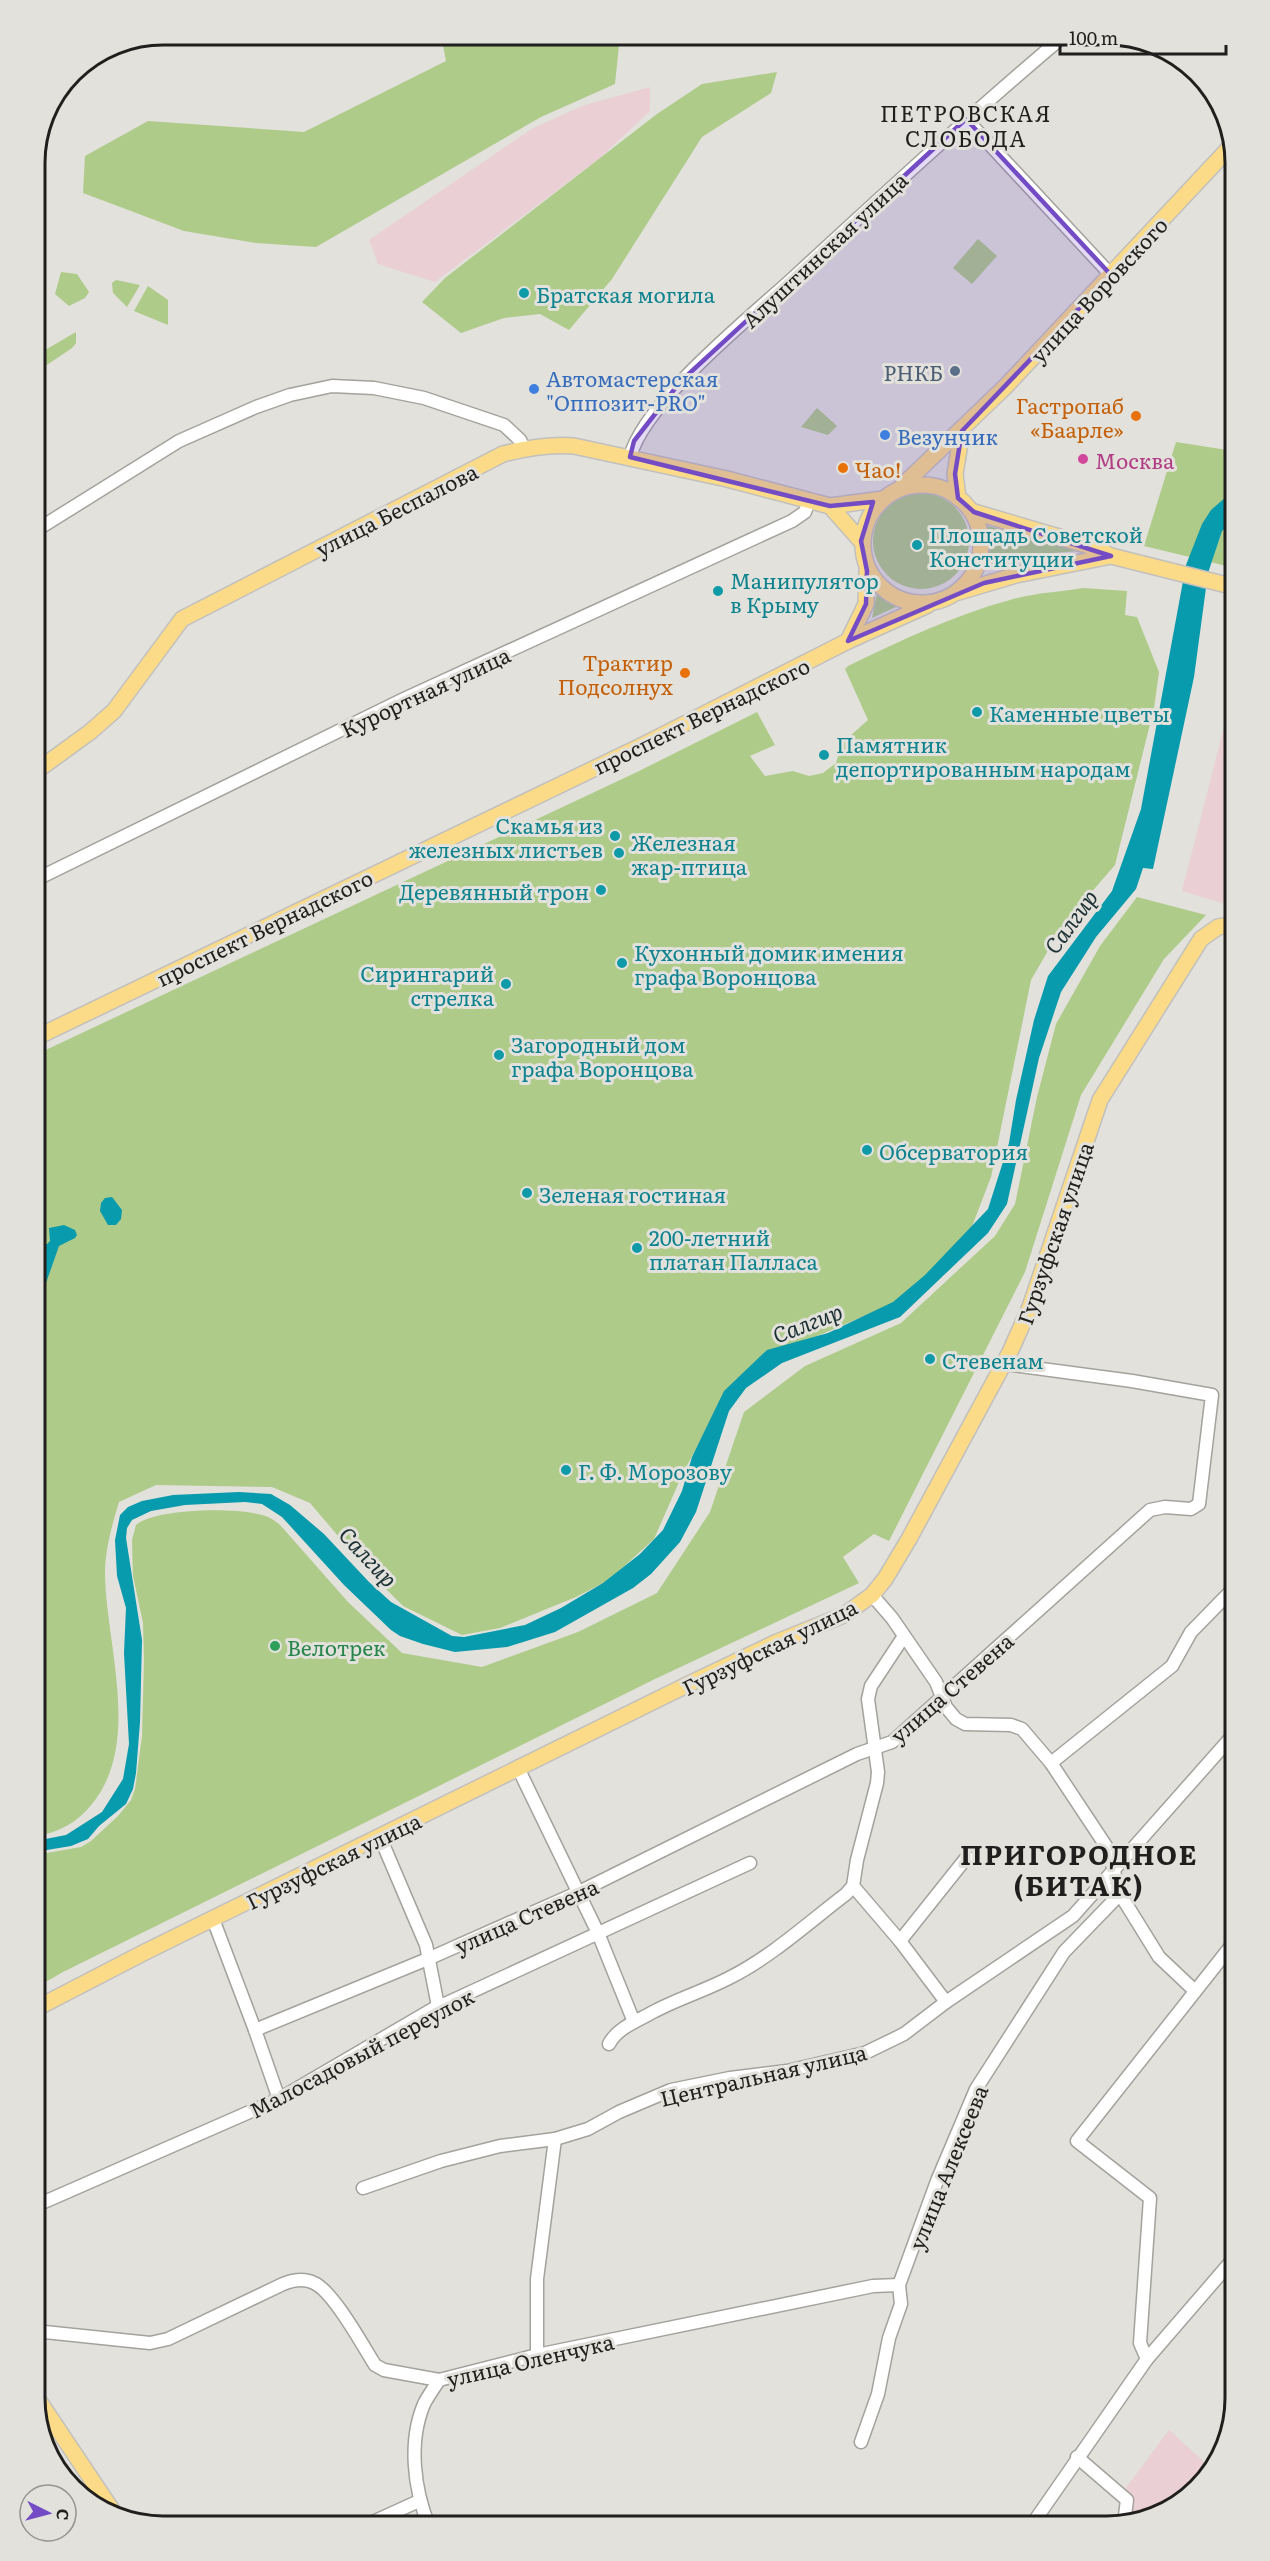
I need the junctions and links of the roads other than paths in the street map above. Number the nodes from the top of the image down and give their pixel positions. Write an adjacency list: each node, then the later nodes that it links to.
1 (1053, 45): 2 (street, Алуштинская улица)
2 (966, 119): 4 (street); 7 (street, Алуштинская улица)
3 (1224, 153): 4 (main road, улица Воровского)
4 (1111, 274): 5 (main road, улица Воровского)
5 (962, 431): 8 (main road, улица Воровского); 9 (main road)
6 (524, 448): 7 (main road, улица Беспалова); 14 (street); 22 (main road, улица Беспалова)
7 (630, 457): 11 (main road, улица Беспалова)
8 (902, 486): 9 (main road); 10 (main road)
9 (958, 498): 13 (main road)
10 (883, 499): 12 (main road, улица Беспалова); 15 (main road)
11 (809, 500): 12 (main road, улица Беспалова); 23 (street, Курортная улица)
12 (830, 506): 15 (main road)
13 (974, 512): 16 (main road); 19 (main road)
14 (45, 525)
15 (861, 541): 17 (main road)
16 (1111, 556): 18 (main road); 19 (main road)
17 (867, 571): 20 (main road); 21 (main road)
18 (1225, 584)
19 (956, 593): 20 (main road)
20 (928, 605): 21 (main road, проспект Вернадского)
21 (848, 641): 25 (main road, проспект Вернадского)
22 (45, 765)
23 (45, 875)
24 (1225, 926): 26 (main road, Гурзуфская улица)
25 (45, 1033)
26 (1005, 1364): 27 (main road, Гурзуфская улица); 30 (street, улица Стевена)
27 (872, 1595): 29 (street); 34 (main road, Гурзуфская улица)
28 (1225, 1598): 33 (street)
29 (904, 1636): 30 (street); 32 (street)
30 (942, 1695): 32 (street, улица Стевена); 33 (street)
31 (1225, 1745): 37 (street, Центральная улица)
32 (874, 1748): 41 (street); 43 (street, улица Стевена)
33 (1051, 1763): 36 (street)
34 (519, 1770): 35 (main road, Гурзуфская улица); 43 (street)
35 (381, 1837): 45 (main road, Гурзуфская улица); 49 (street)
36 (1108, 1849): 37 (street); 40 (street)
37 (1131, 1852): 40 (street, Центральная улица)
38 (967, 1857): 47 (street)
39 (750, 1863): 46 (street, Малосадовый переулок)
40 (1114, 1871): 42 (street, Центральная улица); 44 (street)
41 (853, 1886): 47 (street); 54 (street)
42 (1101, 1886): 44 (street); 51 (street, Центральная улица)
43 (579, 1892): 46 (street); 49 (street, улица Стевена)
44 (1120, 1894): 50 (street); 62 (street, улица Алексеева)
45 (213, 1919): 52 (main road, Гурзуфская улица); 55 (street)
46 (598, 1934): 53 (street, Малосадовый переулок); 54 (street)
47 (900, 1941): 51 (street)
48 (1225, 1954): 50 (street)
49 (430, 1958): 53 (street); 55 (street, улица Стевена)
50 (1196, 1990): 65 (street)
51 (946, 2002): 58 (street, Центральная улица)
52 (45, 2003)
53 (438, 2006): 57 (street, Малосадовый переулок)
54 (634, 2022): 56 (street)
55 (255, 2030): 57 (street)
56 (609, 2044)
57 (279, 2099): 60 (street, Малосадовый переулок)
58 (555, 2139): 59 (street, Центральная улица); 64 (street)
59 (363, 2188)
60 (45, 2200)
61 (1225, 2270): 65 (street)
62 (899, 2285): 64 (street, улица Оленчука); 68 (street, улица Алексеева)
63 (45, 2332): 66 (street, улица Оленчука)
64 (537, 2355): 66 (street, улица Оленчука)
65 (1147, 2359): 69 (street)
66 (439, 2380): 71 (street)
67 (46, 2414): 70 (main road)
68 (861, 2442)
69 (1077, 2457): 72 (street); 75 (street)
70 (106, 2501)
71 (419, 2501): 73 (street); 74 (street)
72 (1125, 2515)
73 (386, 2516)
74 (425, 2516)
75 (1038, 2516)

